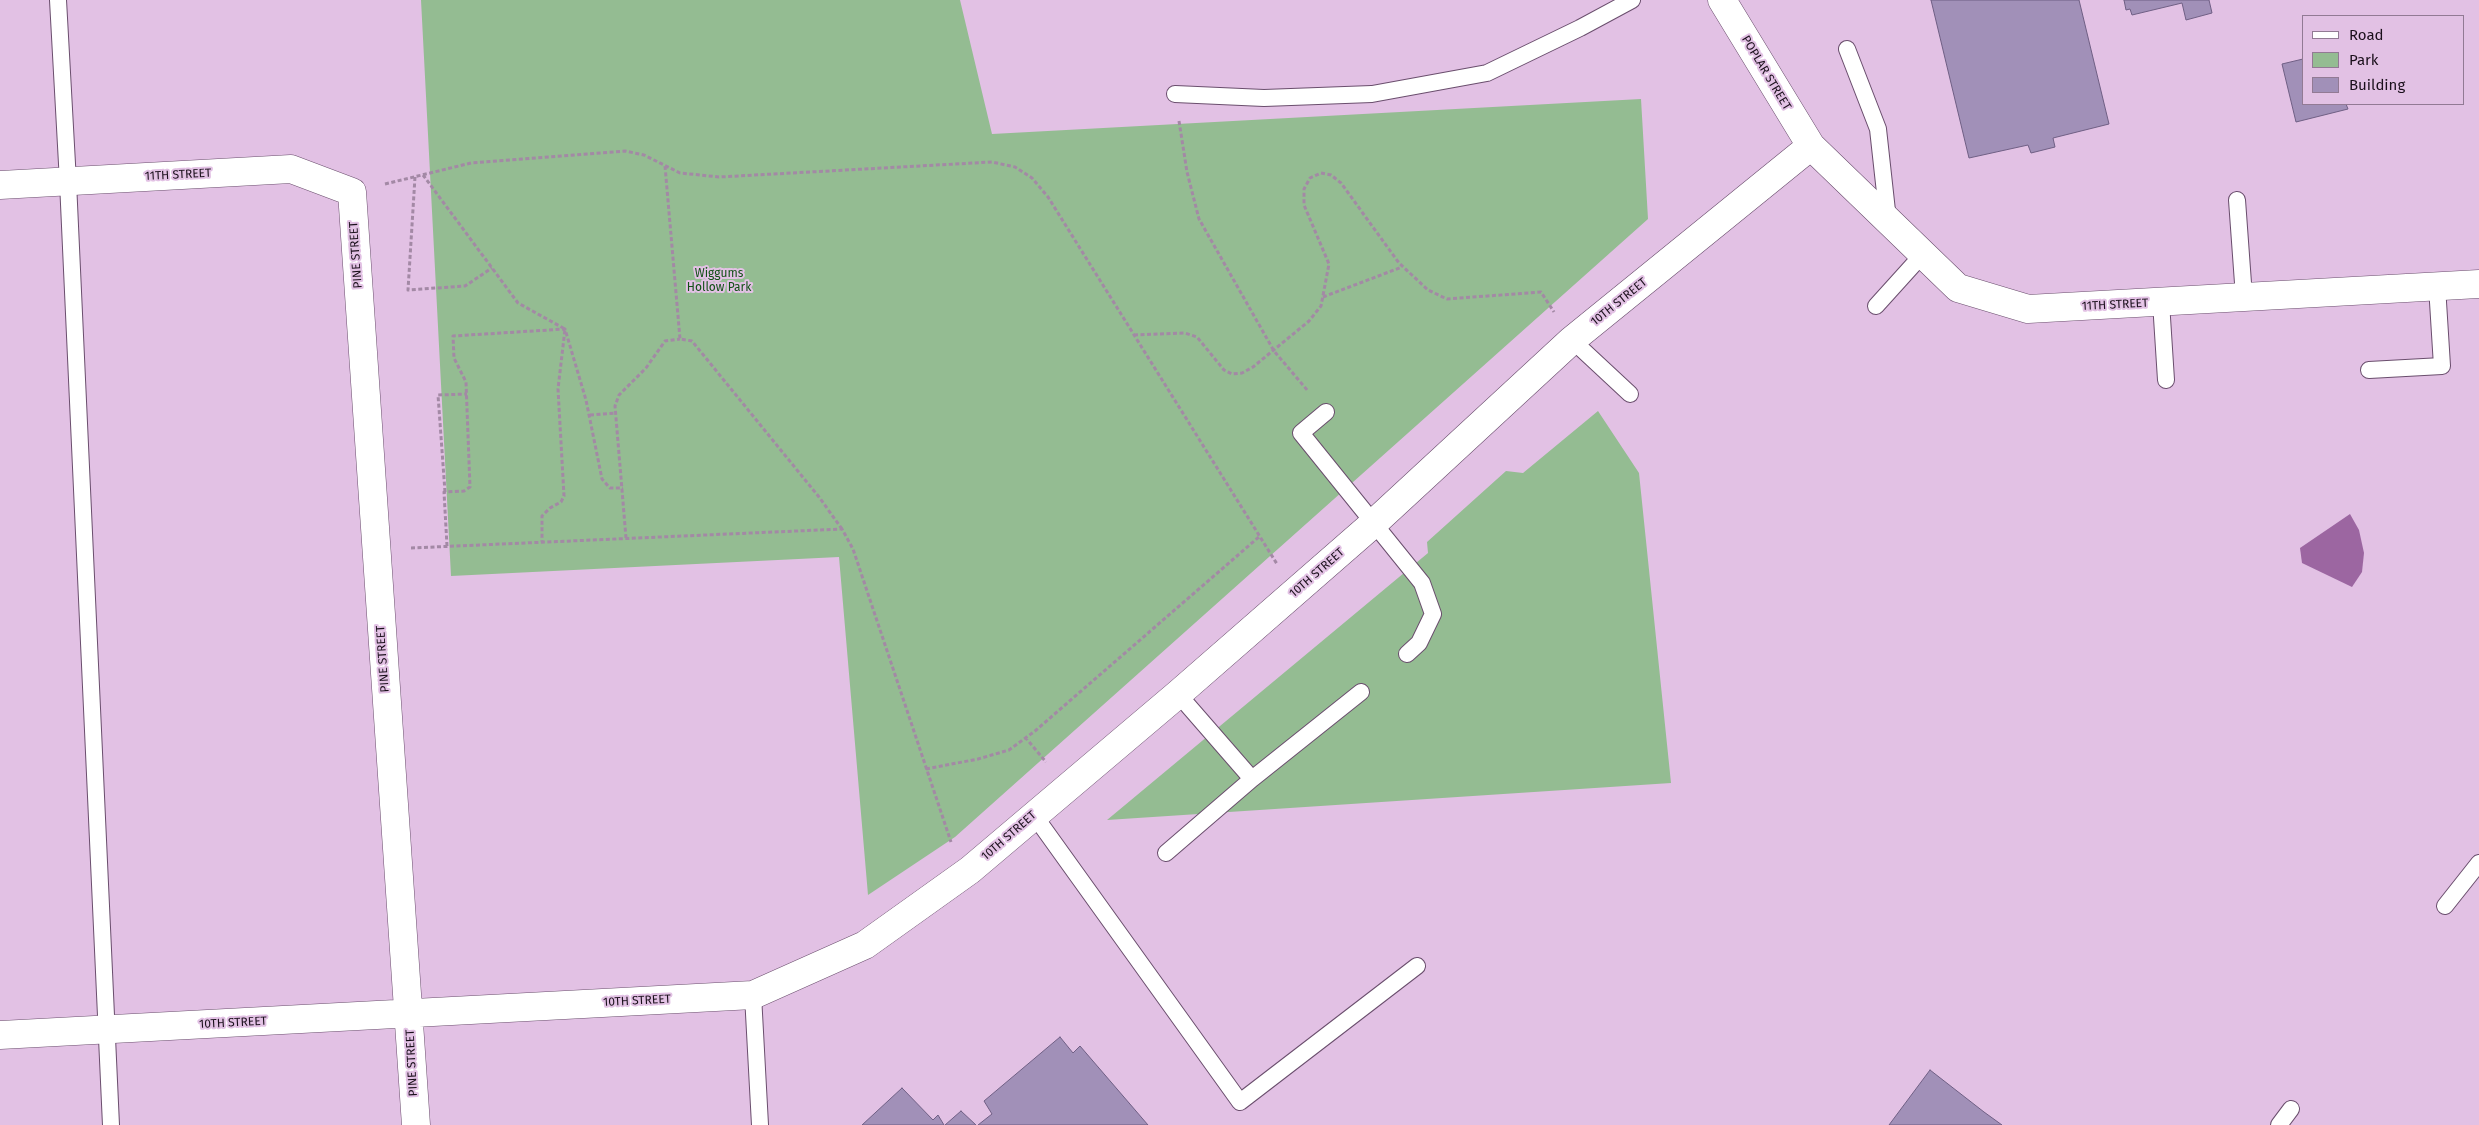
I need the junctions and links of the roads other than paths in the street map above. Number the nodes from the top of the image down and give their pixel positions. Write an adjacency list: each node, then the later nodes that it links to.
1 (58, 0): 7 (lane)
2 (1632, 0): 5 (lane)
3 (1722, 0): 6 (street, POPLAR STREET)
4 (1847, 49): 11 (lane)
5 (1176, 94)
6 (1811, 146): 11 (street, 11TH STREET); 18 (street, 10TH STREET)
7 (68, 182): 8 (street, 11TH STREET); 9 (street, 11TH STREET); 35 (lane)
8 (0, 185)
9 (352, 192): 34 (street, PINE STREET)
10 (2237, 200): 15 (lane)
11 (1888, 220): 12 (street, 11TH STREET)
12 (1924, 254): 16 (street, 11TH STREET); 17 (lane)
13 (2479, 284): 14 (street, 11TH STREET)
14 (2437, 286): 15 (street, 11TH STREET); 19 (lane)
15 (2244, 297): 16 (street, 11TH STREET)
16 (2161, 302): 20 (lane)
17 (1876, 306)
18 (1572, 340): 21 (lane); 23 (street, 10TH STREET)
19 (2370, 370)
20 (2166, 380)
21 (1630, 394)
22 (1326, 412): 23 (lane)
23 (1374, 523): 24 (lane); 26 (street, 10TH STREET)
24 (1407, 654)
25 (1361, 692): 27 (lane)
26 (1178, 694): 27 (lane); 28 (street, 10TH STREET)
27 (1252, 779): 29 (lane)
28 (1034, 815): 32 (lane); 33 (street, 10TH STREET)
29 (1166, 853)
30 (2479, 863): 31 (lane)
31 (2445, 906)
32 (1417, 966)
33 (753, 995): 34 (street, 10TH STREET); 40 (lane)
34 (409, 1013): 35 (street, 10TH STREET); 39 (street, PINE STREET)
35 (106, 1030): 36 (street, 10TH STREET); 38 (lane)
36 (0, 1035)
37 (2291, 1109): 41 (lane)
38 (111, 1125)
39 (416, 1125)
40 (760, 1125)
41 (2279, 1125)

